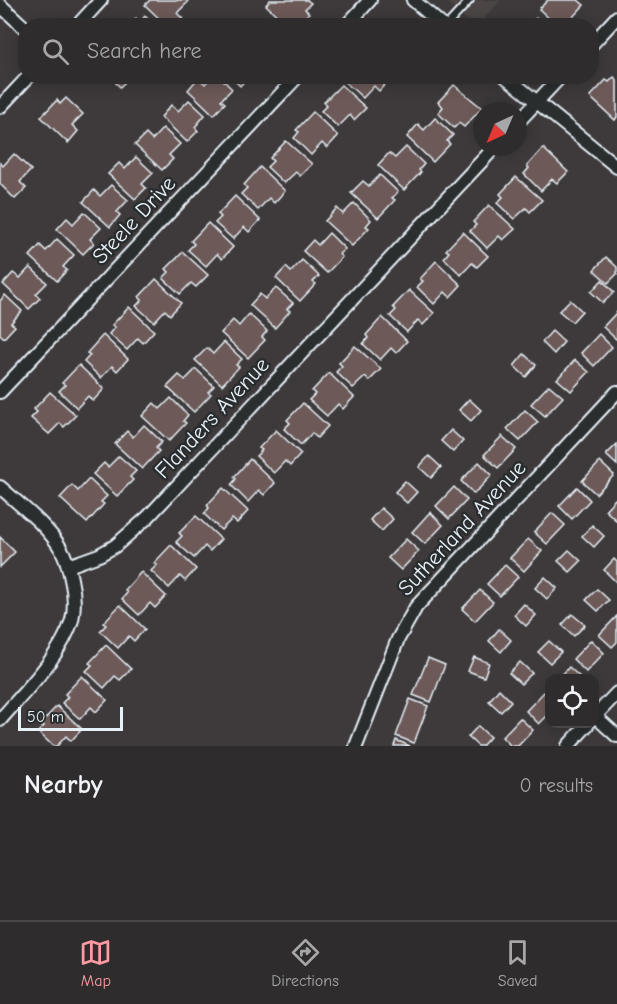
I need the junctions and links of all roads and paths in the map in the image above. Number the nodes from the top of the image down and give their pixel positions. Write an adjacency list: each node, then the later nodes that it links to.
1 (101, 0): 7 (street)
2 (370, 0): 8 (street)
3 (414, 0): 9 (street)
4 (470, 0): 10 (lane)
5 (0, 5): 11 (street)
6 (617, 17): 12 (street)
7 (84, 18)
8 (353, 18)
9 (435, 18)
10 (453, 18)
11 (18, 22)
12 (599, 36)
13 (22, 84): 18 (street)
14 (290, 84): 22 (street, Steele Drive)
15 (515, 84): 17 (street)
16 (554, 84): 17 (street)
17 (537, 102): 19 (street); 21 (street)
18 (0, 107)
19 (527, 113)
20 (487, 156): 25 (street, Flanders Avenue)
21 (617, 167)
22 (0, 392)
23 (617, 392): 32 (street, Sutherland Avenue)
24 (0, 486): 25 (street)
25 (68, 566): 28 (street)
26 (617, 693): 27 (street)
27 (599, 712)
28 (0, 720)
29 (599, 720): 31 (street)
30 (583, 728): 33 (street)
31 (617, 736)
32 (356, 746)
33 (567, 746)

